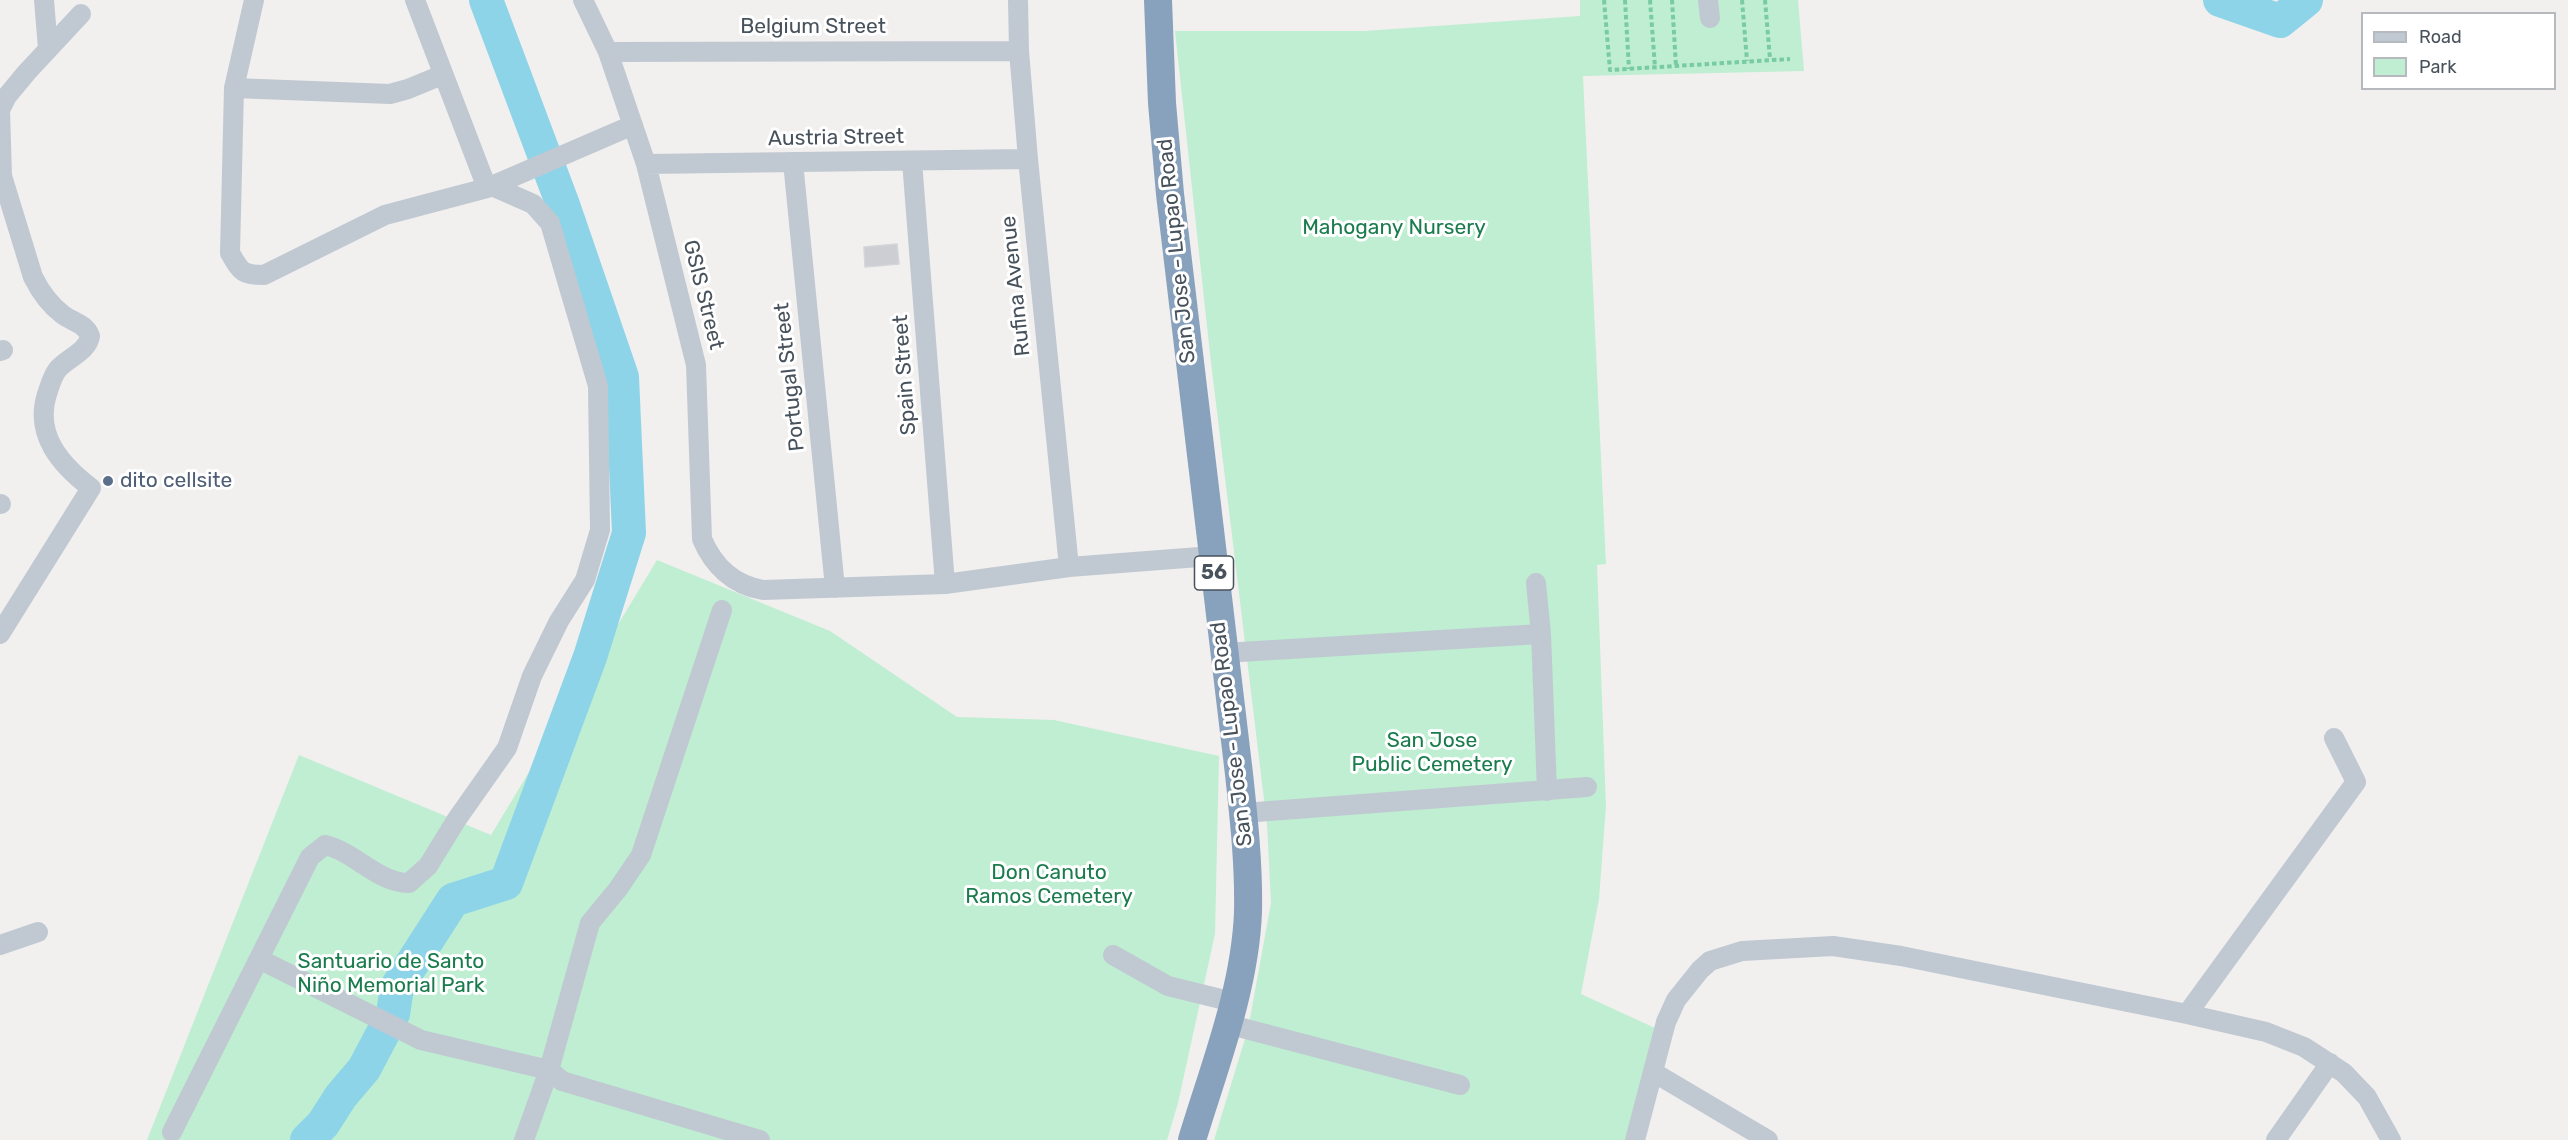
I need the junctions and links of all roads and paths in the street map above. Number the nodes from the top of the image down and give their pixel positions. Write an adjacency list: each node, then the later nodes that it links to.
1 (44, 0): 14 (street)
2 (254, 0): 24 (street)
3 (415, 0): 23 (street)
4 (583, 0): 16 (street, GSIS Street)
5 (1018, 0): 15 (street, Rufina Avenue)
6 (1158, 0): 31 (highway, San Jose - Lupao Road / 56)
7 (1604, 0): 22 (path)
8 (1625, 0): 22 (path)
9 (1650, 0): 21 (path)
10 (1672, 0): 20 (path)
11 (1742, 0): 19 (path)
12 (1765, 0): 18 (path)
13 (81, 14): 14 (street)
14 (48, 49): 37 (street)
15 (1018, 51): 16 (street, Belgium Street); 26 (street, Rufina Avenue)
16 (608, 52): 25 (street, GSIS Street)
17 (1790, 58): 18 (path)
18 (1770, 59): 19 (path)
19 (1747, 61): 20 (path)
20 (1676, 66): 21 (path)
21 (1655, 67): 22 (path)
22 (1629, 69)
23 (442, 75): 24 (street); 30 (street)
24 (234, 88): 30 (street)
25 (633, 125): 29 (street, GSIS Street); 30 (street)
26 (1028, 159): 27 (street, Austria Street); 32 (street, Rufina Avenue)
27 (912, 161): 28 (street, Austria Street); 34 (street, Spain Street)
28 (793, 162): 29 (street, Austria Street); 35 (street, Portugal Street)
29 (646, 164): 35 (street, GSIS Street)
30 (490, 187): 47 (street)
31 (1212, 556): 32 (street); 39 (highway, San Jose - Lupao Road / 56)
32 (1069, 567): 34 (street)
33 (1536, 583): 38 (street)
34 (945, 585): 35 (street)
35 (835, 588)
36 (722, 610): 51 (street)
37 (0, 634)
38 (1541, 634): 39 (street); 42 (street)
39 (1223, 653): 43 (highway, San Jose - Lupao Road / 56)
40 (2334, 738): 49 (street)
41 (1587, 787): 42 (street)
42 (1547, 790): 43 (street)
43 (1243, 813): 48 (highway, San Jose - Lupao Road / 56)
44 (38, 932): 45 (street)
45 (0, 945)
46 (1113, 955): 48 (street)
47 (259, 959): 51 (street); 54 (street)
48 (1230, 1013): 53 (street); 57 (highway, San Jose - Lupao Road / 56)
49 (2187, 1014): 50 (street); 52 (street)
50 (2331, 1063): 60 (street); 61 (street)
51 (549, 1070): 55 (street); 56 (street)
52 (1653, 1072): 58 (street); 59 (street)
53 (1460, 1086)
54 (172, 1132)
55 (747, 1138)
56 (524, 1140)
57 (1192, 1140)
58 (1635, 1140)
59 (1768, 1140)
60 (2276, 1140)
61 (2391, 1140)

